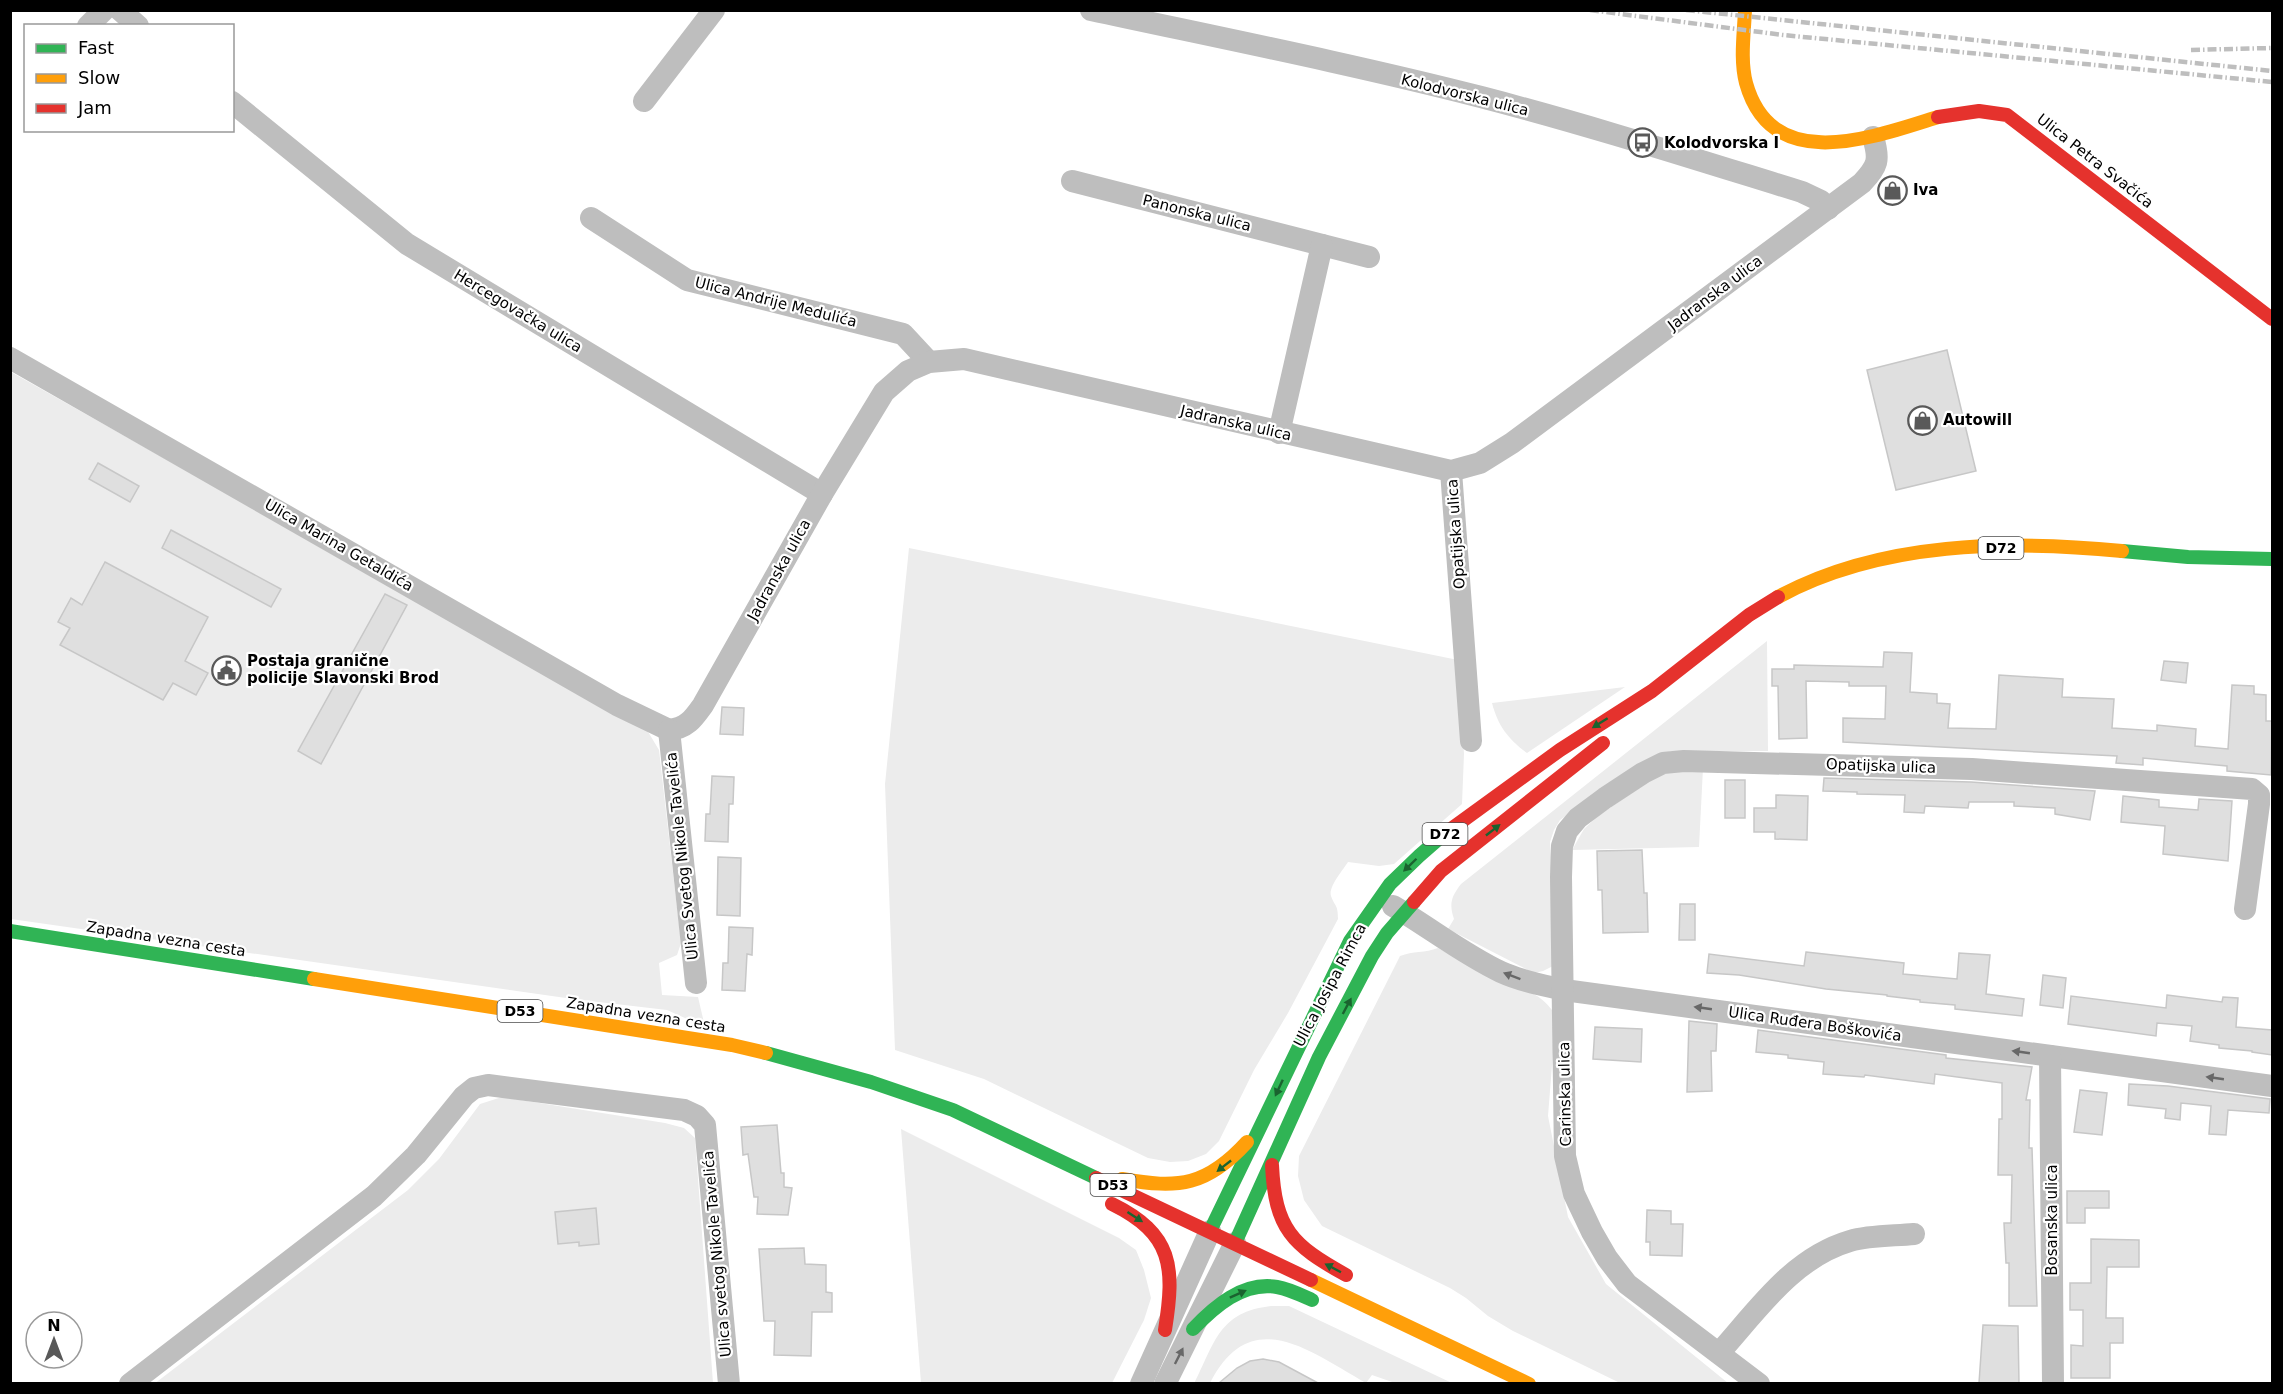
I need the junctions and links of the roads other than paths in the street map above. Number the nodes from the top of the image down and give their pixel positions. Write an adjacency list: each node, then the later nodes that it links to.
1 (104, 10): 6 (street)
2 (120, 10): 7 (street)
3 (714, 10): 8 (street)
4 (1091, 10): 12 (street, Kolodvorska ulica)
5 (1745, 10): 10 (main road, Ulica Petra Svačića)
6 (90, 24)
7 (136, 24)
8 (644, 101)
9 (234, 104): 21 (street, Hercegovačka ulica)
10 (1873, 137): 12 (street, Jadranska ulica); 16 (main road, Ulica Petra Svačića)
11 (1072, 181): 14 (street, Panonska ulica)
12 (1828, 209): 20 (street, Jadranska ulica)
13 (591, 218): 18 (street, Ulica Andrije Medulića)
14 (1322, 245): 15 (street, Panonska ulica); 19 (street)
15 (1369, 257)
16 (2272, 319)
17 (10, 358): 26 (street, Ulica Marina Getaldića)
18 (929, 362): 19 (street, Jadranska ulica); 21 (street, Jadranska ulica)
19 (1279, 433): 20 (street, Jadranska ulica)
20 (1451, 471): 27 (street, Opatijska ulica)
21 (822, 494): 26 (street, Jadranska ulica)
22 (2188, 557): 23 (main road, Ulica Josipa Rimca / D72); 24 (main road, Ulica Josipa Rimca / D72); 25 (main road, Ulica Josipa Rimca / D72)
23 (2272, 559)
24 (2247, 572)
25 (1650, 693): 28 (main road, Ulica Josipa Rimca / D72, one-way to 28); 30 (main road, Ulica Josipa Rimca / D72, one-way to 25)
26 (669, 730): 32 (street, Ulica Svetog Nikole Tavelića)
27 (1471, 741)
28 (1379, 898): 30 (street, Ulica Ruđera Boškovića); 36 (main road, Ulica Josipa Rimca / D72, one-way to 36)
29 (2245, 909): 33 (street, Opatijska ulica)
30 (1404, 912): 33 (street, Ulica Ruđera Boškovića, one-way to 30); 38 (main road, Ulica Josipa Rimca / D72, one-way to 30)
31 (10, 931): 37 (main road, Zapadna vezna cesta / D53)
32 (696, 983)
33 (1564, 990): 34 (street, Ulica Ruđera Boškovića, one-way to 33); 49 (street, Carinska ulica)
34 (2050, 1056): 35 (street, Ulica Ruđera Boškovića, one-way to 34); 56 (street, Bosanska ulica)
35 (2272, 1086)
36 (1263, 1122): 39 (main road, one-way to 39); 42 (main road, Ulica Josipa Rimca / D72)
37 (1017, 1139): 39 (main road, Zapadna vezna cesta / D53); 40 (main road)
38 (1272, 1164): 44 (main road, Ulica Josipa Rimca / D72); 45 (main road, one-way to 38)
39 (1083, 1171): 42 (main road, Zapadna vezna cesta / D53)
40 (1075, 1184)
41 (1095, 1195): 48 (main road, one-way to 48)
42 (1210, 1231): 44 (main road, D53); 48 (street, Ulica Josipa Rimca)
43 (1914, 1234): 49 (street)
44 (1235, 1243): 46 (main road, D53); 47 (street, Ulica Josipa Rimca)
45 (1357, 1282)
46 (1370, 1300): 47 (main road, one-way to 46); 54 (main road)
47 (1193, 1329): 53 (street, Ulica Josipa Rimca, one-way to 47)
48 (1165, 1330): 52 (street, Ulica Josipa Rimca)
49 (1719, 1353): 55 (street, Carinska ulica)
50 (130, 1383): 51 (street, Ulica svetog Nikole Tavelića)
51 (729, 1383)
52 (1141, 1383)
53 (1165, 1383)
54 (1529, 1383)
55 (1759, 1383)
56 (2053, 1383)

